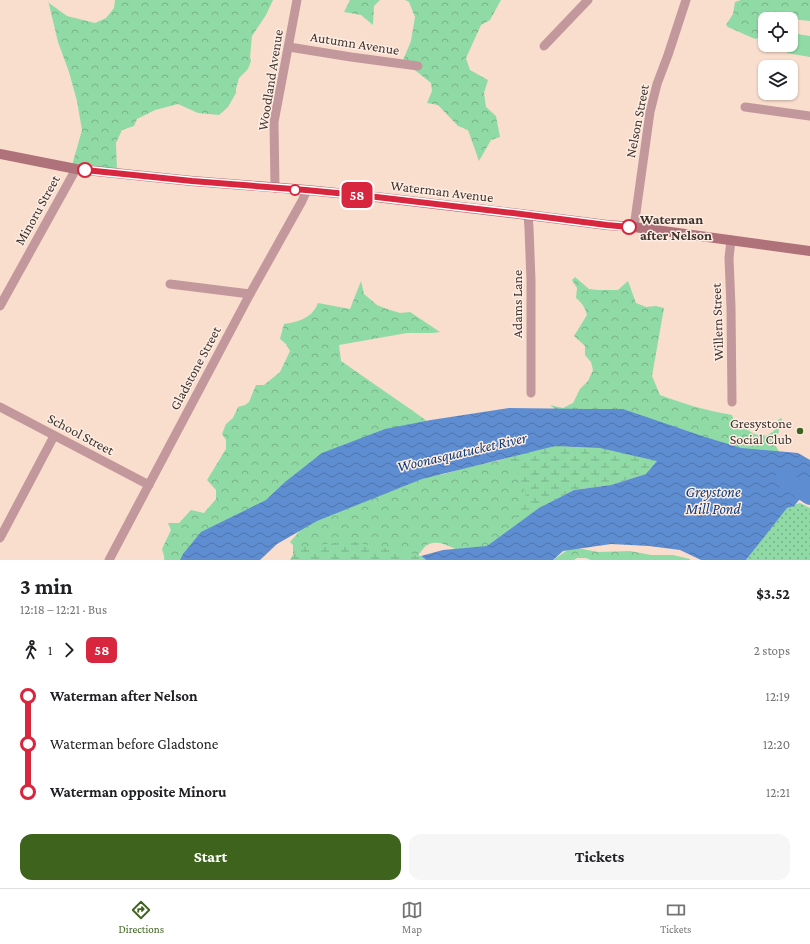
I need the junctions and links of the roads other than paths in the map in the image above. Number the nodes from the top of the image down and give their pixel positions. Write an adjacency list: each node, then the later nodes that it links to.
1 (298, 0): 5 (street, Woodland Avenue)
2 (588, 0): 4 (street)
3 (686, 0): 14 (street, Nelson Street)
4 (544, 46)
5 (289, 47): 6 (street, Autumn Avenue); 11 (street, Woodland Avenue)
6 (418, 66)
7 (745, 107): 8 (street)
8 (810, 116)
9 (0, 154): 10 (main road, Waterman Avenue)
10 (76, 169): 11 (main road, Waterman Avenue); 19 (street, Minoru Street)
11 (275, 188): 12 (main road, Waterman Avenue)
12 (306, 190): 13 (main road, Waterman Avenue); 18 (street, Gladstone Street)
13 (528, 215): 14 (main road, Waterman Avenue); 20 (street, Adams Lane)
14 (634, 227): 15 (main road, Waterman Avenue)
15 (731, 240): 16 (main road, Waterman Avenue); 21 (street, Willern Street)
16 (810, 251)
17 (170, 284): 18 (street)
18 (250, 294): 24 (street, Gladstone Street)
19 (0, 306)
20 (531, 393)
21 (732, 402)
22 (0, 407): 23 (street, School Street)
23 (54, 436): 24 (street, School Street); 25 (street)
24 (149, 485): 26 (street, Gladstone Street)
25 (0, 538)
26 (109, 560)

